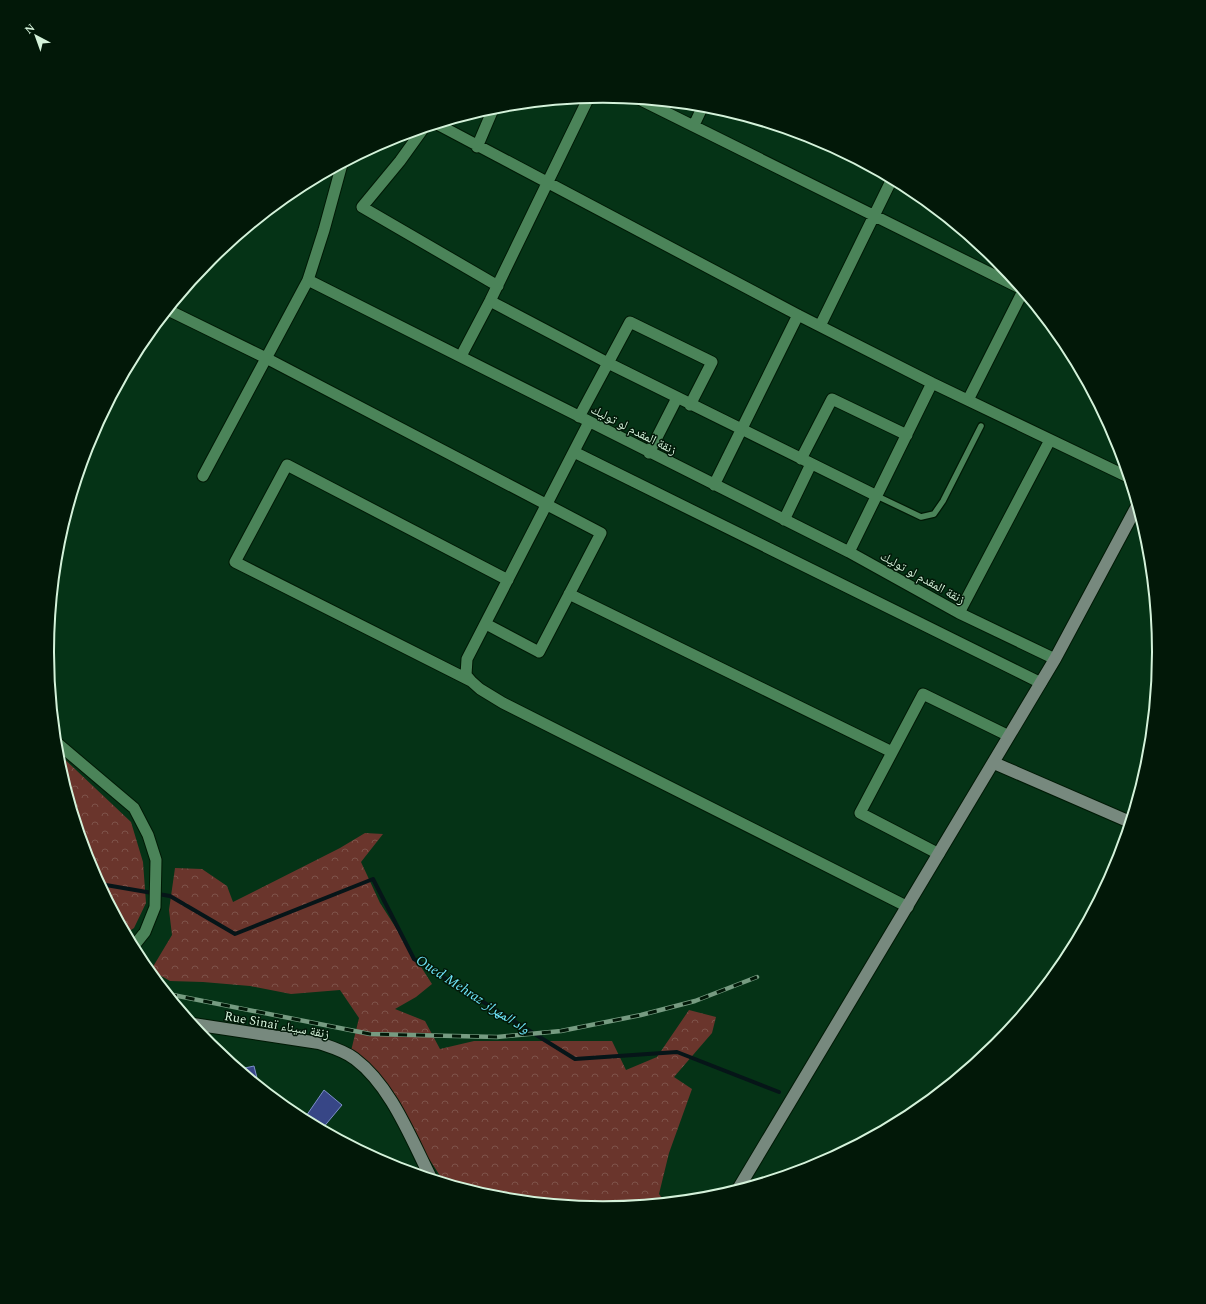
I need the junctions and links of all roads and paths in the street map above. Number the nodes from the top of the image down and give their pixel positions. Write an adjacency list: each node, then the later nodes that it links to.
1 (587, 103): 10 (street)
2 (653, 106): 5 (street)
3 (700, 112): 5 (street)
4 (490, 115): 8 (street)
5 (694, 125): 12 (street)
6 (443, 127): 8 (street)
7 (417, 136): 15 (street)
8 (477, 147): 10 (street)
9 (340, 171): 13 (street)
10 (549, 182): 15 (street); 19 (street)
11 (890, 184): 12 (street)
12 (875, 215): 14 (street); 20 (street)
13 (308, 280): 21 (street, زنقة المقدم لو توليك); 22 (street)
14 (1009, 282)
15 (498, 286): 17 (street)
16 (1021, 296): 26 (street)
17 (490, 301): 21 (street); 23 (street)
18 (172, 312): 22 (street)
19 (798, 316): 20 (street); 30 (street)
20 (820, 326): 24 (street)
21 (461, 356): 28 (street, زنقة المقدم لو توليك)
22 (266, 358): 37 (street); 40 (street)
23 (608, 363): 25 (street); 27 (street); 28 (street)
24 (932, 383): 26 (street); 31 (street)
25 (677, 398): 27 (street); 34 (street)
26 (968, 400): 32 (street)
27 (690, 405): 30 (street)
28 (584, 420): 33 (street); 34 (street, زنقة المقدم لو توليك)
29 (981, 426): 39 (lane)
30 (741, 430): 35 (street); 38 (street)
31 (907, 435): 35 (street); 39 (street)
32 (1050, 440): 36 (street); 46 (street)
33 (574, 452): 40 (street); 50 (street)
34 (649, 453): 38 (street, زنقة المقدم لو توليك)
35 (806, 462): 39 (street); 42 (street)
36 (1122, 474)
37 (203, 476)
38 (714, 485): 42 (street, زنقة المقدم لو توليك)
39 (877, 496): 43 (street)
40 (546, 505): 44 (street); 45 (street)
41 (1134, 512): 48 (street)
42 (784, 520): 43 (street, زنقة المقدم لو توليك)
43 (849, 552): 46 (street, زنقة المقدم لو توليك)
44 (508, 580): 47 (street); 49 (street)
45 (569, 594): 47 (street); 53 (street)
46 (959, 613): 48 (street, زنقة المقدم لو توليك)
47 (486, 624): 49 (street)
48 (1055, 659): 50 (street)
49 (471, 681): 57 (street)
50 (1041, 683): 51 (street)
51 (1009, 736): 53 (street); 54 (street)
52 (63, 748): 58 (street)
53 (892, 752): 56 (street)
54 (994, 763): 55 (street); 56 (street)
55 (1125, 820)
56 (939, 854): 57 (street)
57 (908, 906): 61 (street)
58 (138, 942)
59 (201, 1025): 60 (street, Rue Sinaï زنقة سيناء)
60 (428, 1172)
61 (742, 1183)

